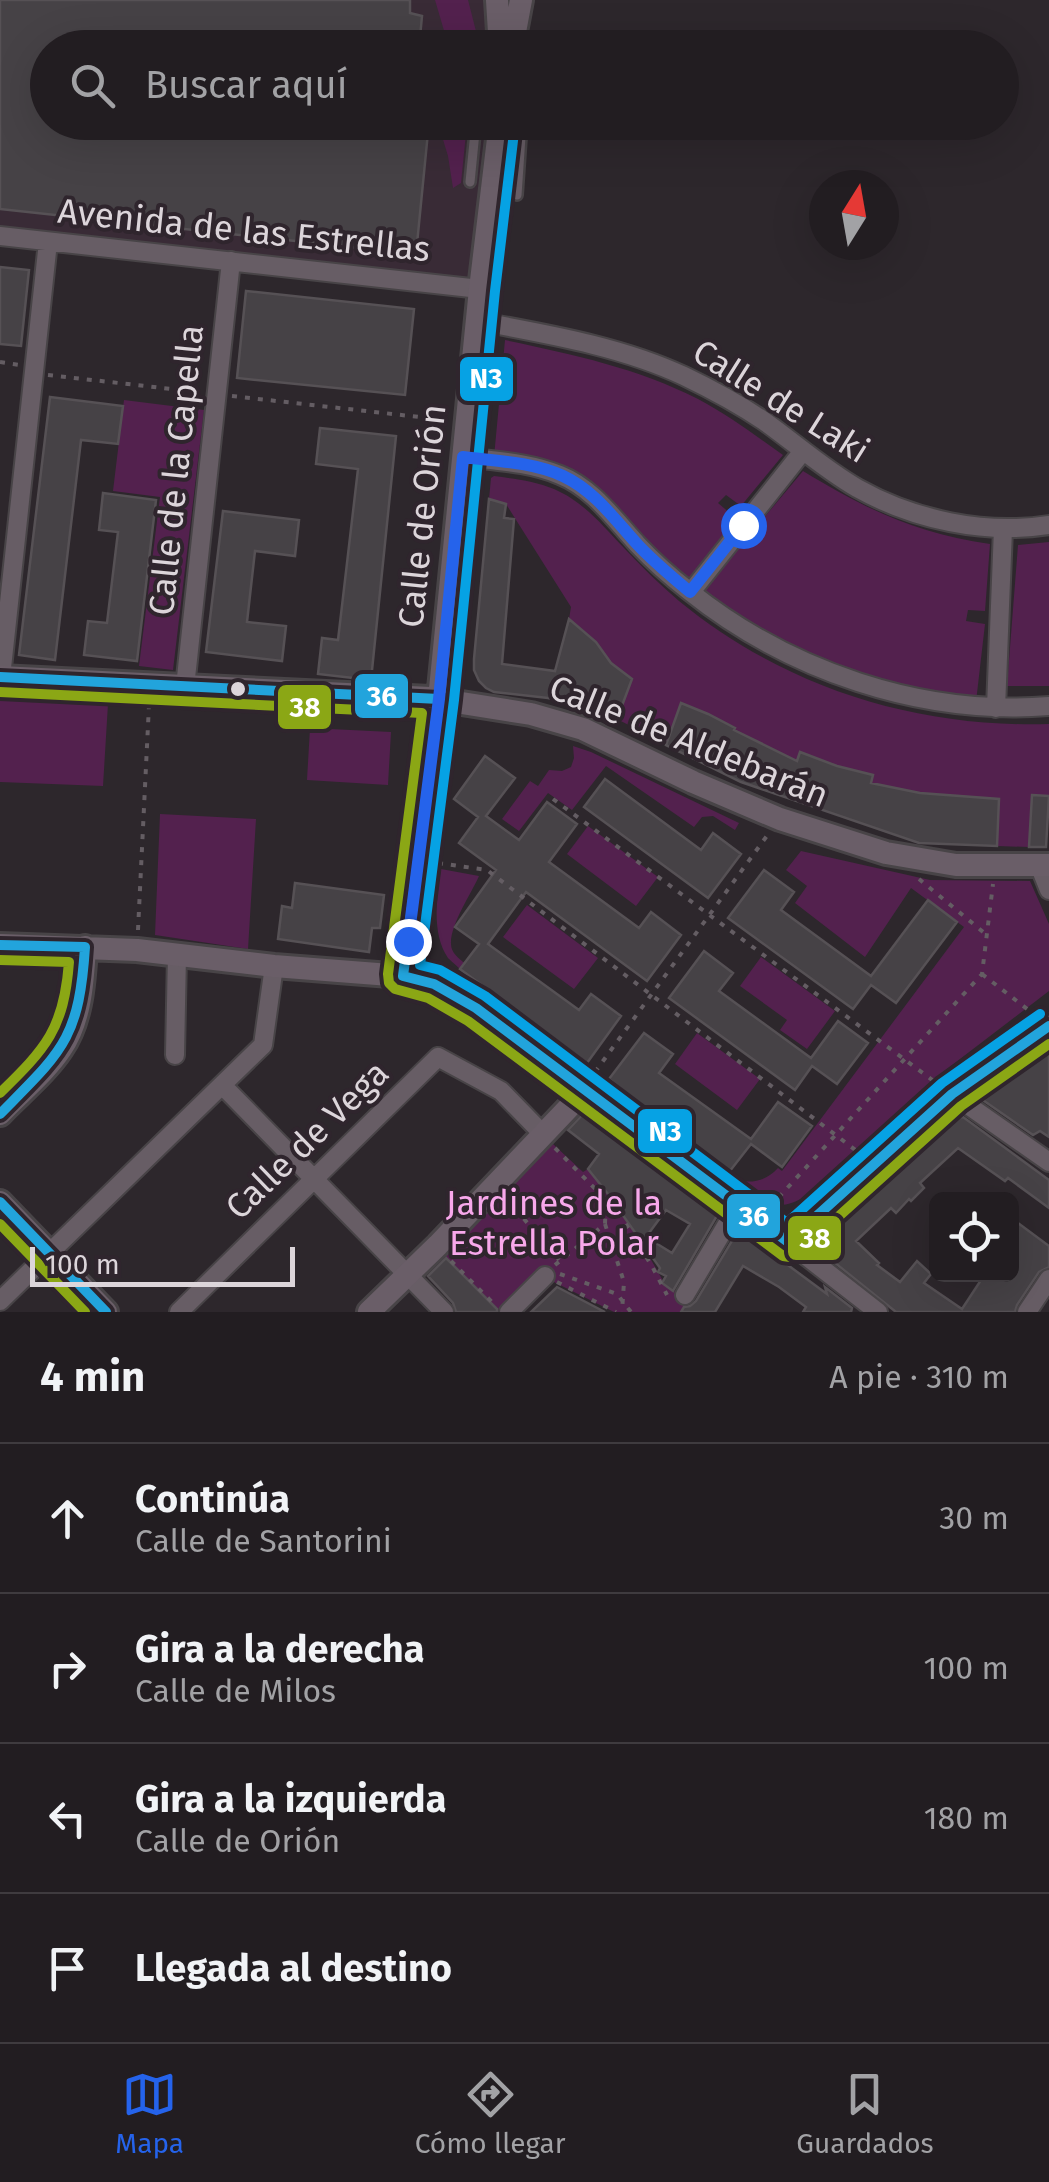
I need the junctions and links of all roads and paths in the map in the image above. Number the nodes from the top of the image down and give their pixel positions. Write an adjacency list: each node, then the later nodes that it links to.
1 (487, 0): 4 (street)
2 (497, 0): 5 (street)
3 (521, 0): 6 (street)
4 (499, 30)
5 (502, 30)
6 (509, 30)
7 (474, 140): 10 (lane)
8 (498, 140): 15 (street, Calle de Orión)
9 (521, 140): 11 (lane)
10 (470, 182)
11 (517, 195)
12 (0, 236): 13 (street, Avenida de las Estrellas)
13 (48, 242): 14 (street, Avenida de las Estrellas); 17 (street)
14 (230, 261): 15 (street, Avenida de las Estrellas); 18 (street, Calle de la Capella)
15 (480, 289): 16 (street, Calle de Orión)
16 (477, 321): 19 (street, Calle de Orión); 20 (street, Calle de Laki)
17 (34, 373): 18 (path); 25 (street)
18 (216, 394): 19 (path); 27 (street, Calle de la Capella)
19 (466, 423): 21 (street, Calle de Orión)
20 (803, 451): 23 (street, Calle de Laki); 24 (street)
21 (463, 457): 24 (street); 28 (street, Calle de Orión)
22 (1049, 525): 23 (street, Calle de Laki)
23 (1003, 530): 30 (street)
24 (690, 592): 30 (street)
25 (0, 677): 26 (street, Calle de Aldebarán)
26 (150, 685): 27 (street, Calle de Aldebarán); 42 (path)
27 (186, 687): 28 (street, Calle de Aldebarán)
28 (439, 699): 32 (street, Calle de Aldebarán); 34 (street, Calle de Orión)
29 (1049, 706): 30 (street)
30 (996, 708)
31 (553, 799): 38 (path)
32 (780, 819): 33 (street, Calle de Aldebarán); 38 (path)
33 (886, 853): 35 (street, Calle de Aldebarán); 39 (path)
34 (418, 860): 46 (street, Calle de Orión); 47 (path)
35 (988, 865): 36 (street, Calle de Aldebarán); 39 (path)
36 (1044, 865): 37 (street)
37 (1049, 890)
38 (709, 915): 47 (path); 50 (path)
39 (988, 936): 45 (path)
40 (0, 945): 41 (street)
41 (85, 948): 42 (street); 54 (street)
42 (137, 950): 43 (street)
43 (177, 954): 44 (street); 49 (street)
44 (274, 966): 46 (street); 51 (street)
45 (982, 974): 48 (path); 50 (path)
46 (403, 976): 52 (street)
47 (651, 995): 52 (path); 56 (path)
48 (1044, 1024): 53 (street)
49 (174, 1055)
50 (904, 1060): 53 (path); 56 (path)
51 (223, 1086): 59 (street); 68 (street)
52 (583, 1088): 63 (street); 70 (street)
53 (952, 1094): 57 (street); 58 (street)
54 (0, 1114)
55 (543, 1135): 59 (street, Calle de Vega); 61 (path)
56 (836, 1136): 58 (path); 64 (path)
57 (1049, 1162)
58 (875, 1165): 66 (street)
59 (313, 1179): 70 (street); 78 (street, Calle de Vega)
60 (500, 1191): 69 (path)
61 (606, 1199): 65 (path); 74 (path)
62 (0, 1202): 68 (street)
63 (739, 1204): 66 (street); 74 (street)
64 (769, 1208)
65 (605, 1224): 69 (path); 73 (path)
66 (788, 1242): 83 (street)
67 (441, 1251): 76 (path)
68 (49, 1252): 75 (street); 77 (street)
69 (559, 1260): 73 (path)
70 (407, 1274): 79 (street); 80 (street)
71 (544, 1276): 76 (street); 81 (path)
72 (1049, 1278): 84 (street)
73 (621, 1297): 81 (path); 82 (path)
74 (679, 1300)
75 (0, 1301)
76 (503, 1310)
77 (106, 1312)
78 (178, 1312)
79 (369, 1312)
80 (444, 1312)
81 (619, 1312)
82 (632, 1312)
83 (878, 1312)
84 (1026, 1312)

